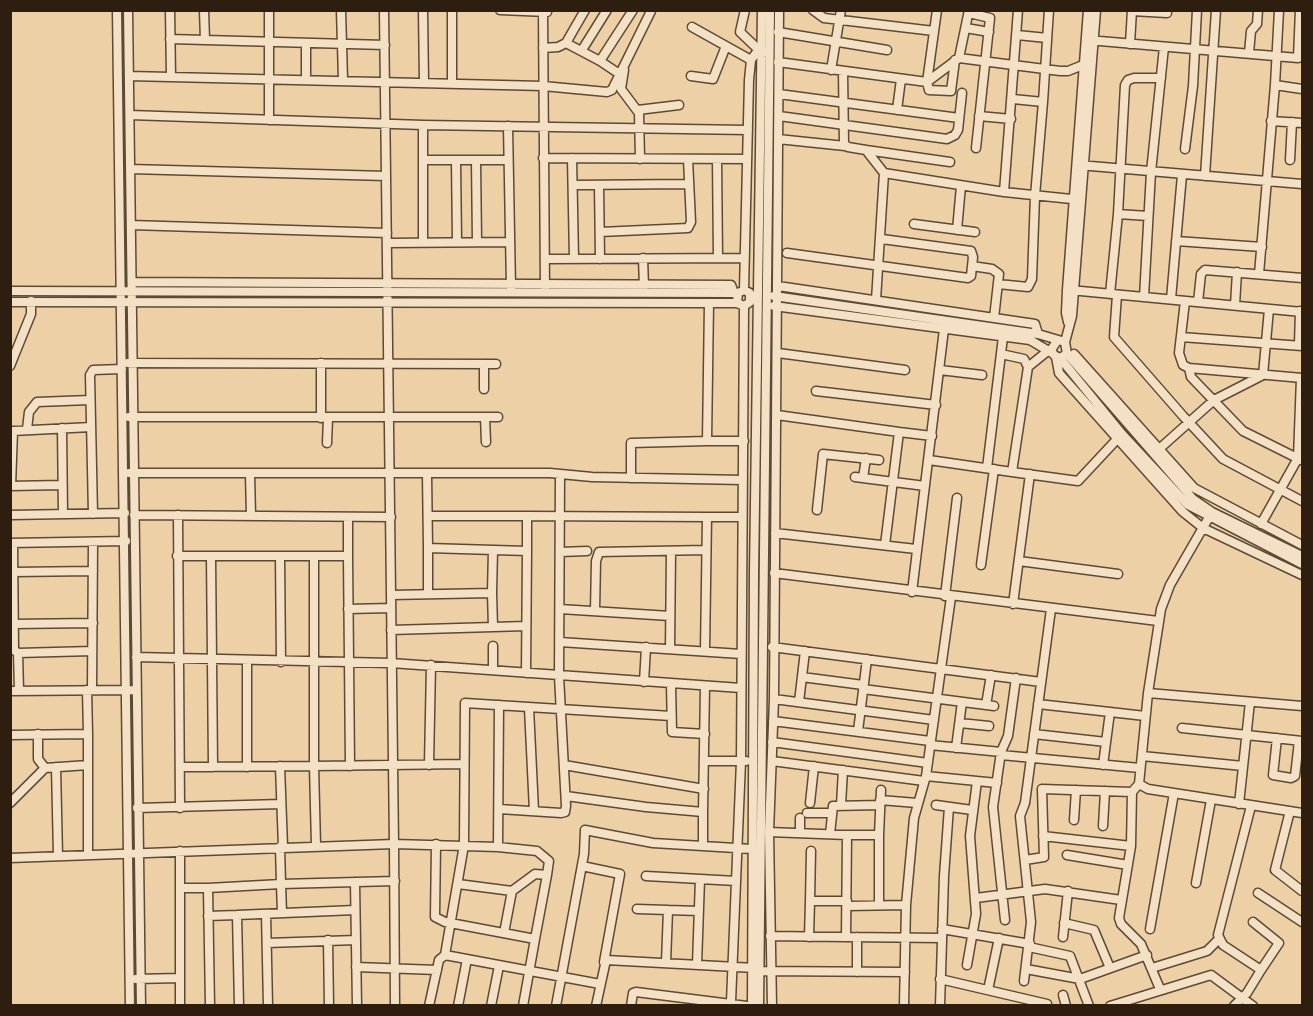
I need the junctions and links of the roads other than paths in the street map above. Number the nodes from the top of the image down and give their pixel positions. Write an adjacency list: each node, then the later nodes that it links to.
1 (117, 10): 182 (street)
2 (128, 10): 74 (street)
3 (170, 10): 42 (street)
4 (204, 10): 43 (street)
5 (269, 10): 46 (street)
6 (341, 10): 49 (street)
7 (384, 10): 51 (street)
8 (423, 10): 84 (street)
9 (452, 10): 85 (street)
10 (500, 10): 29 (street)
11 (585, 10): 47 (street)
12 (607, 10): 56 (street)
13 (633, 10): 66 (street)
14 (745, 10): 60 (street)
15 (762, 10): 60 (street)
16 (770, 10): 60 (street)
17 (779, 10): 38 (street)
18 (813, 10): 34 (street)
19 (936, 10): 37 (street)
20 (1018, 10): 40 (street)
21 (1049, 10): 41 (street)
22 (1088, 10): 44 (street)
23 (1096, 10): 44 (street)
24 (1197, 10): 55 (street)
25 (1216, 10): 58 (street)
26 (1258, 10): 59 (street)
27 (1279, 10): 61 (street)
28 (1300, 10): 63 (street)
29 (545, 11): 54 (street)
30 (651, 11): 62 (street)
31 (1132, 11): 33 (street); 50 (street)
32 (969, 12): 36 (street); 39 (street)
33 (1167, 13)
34 (840, 15): 37 (street); 45 (street)
35 (692, 27): 52 (street)
36 (966, 28): 39 (street); 64 (street)
37 (934, 31): 83 (street)
38 (778, 32): 45 (street); 60 (street)
39 (989, 32): 67 (street)
40 (1017, 34): 41 (street); 68 (street)
41 (1047, 38): 70 (street)
42 (170, 39): 43 (street); 76 (street)
43 (205, 40): 46 (street)
44 (1090, 40): 50 (street); 69 (street); 131 (street)
45 (835, 41): 57 (street); 71 (street)
46 (269, 43): 48 (street); 78 (street)
47 (566, 43): 54 (street); 56 (street)
48 (306, 44): 49 (street); 80 (street)
49 (342, 44): 51 (street); 81 (street)
50 (1130, 44): 53 (street)
51 (385, 45): 82 (street)
52 (726, 46): 65 (street); 75 (street)
53 (1164, 47): 55 (street); 77 (street)
54 (543, 48): 87 (street)
55 (1195, 49): 58 (street); 116 (street)
56 (582, 50): 66 (street)
57 (887, 50)
58 (1212, 50): 59 (street); 138 (street)
59 (1249, 53): 61 (street)
60 (769, 54): 65 (street); 71 (street); 90 (street); 188 (street)
61 (1276, 56): 63 (street); 86 (street)
62 (626, 58): 73 (street); 95 (street)
63 (1300, 58)
64 (957, 59): 67 (street); 83 (street); 83 (street)
65 (751, 60): 112 (street)
66 (600, 61): 73 (street)
67 (984, 61): 68 (street); 99 (street)
68 (1014, 65): 70 (street); 91 (street)
69 (1083, 65): 70 (street); 131 (street)
70 (1045, 69): 93 (street)
71 (831, 70): 72 (street)
72 (843, 72): 79 (street); 92 (street)
73 (618, 73): 87 (street)
74 (129, 76): 76 (street); 97 (street)
75 (691, 76)
76 (171, 77): 78 (street)
77 (1161, 78): 132 (street); 135 (street)
78 (270, 79): 80 (street); 102 (street)
79 (901, 79): 83 (street); 96 (street)
80 (306, 80): 81 (street)
81 (343, 80): 82 (street)
82 (385, 82): 84 (street); 105 (street)
83 (927, 82)
84 (424, 83): 85 (street)
85 (452, 84): 87 (street)
86 (1275, 85): 88 (street); 103 (street)
87 (543, 86): 110 (street)
88 (1302, 89)
89 (962, 93): 100 (street)
90 (779, 94): 92 (street); 98 (street)
91 (1013, 99): 93 (street); 101 (street)
92 (843, 102): 96 (street); 109 (street)
93 (1043, 102): 146 (street)
94 (679, 105): 95 (street)
95 (638, 110): 111 (street)
96 (897, 110): 100 (street)
97 (130, 115): 102 (street); 133 (street)
98 (779, 116): 109 (street); 113 (street)
99 (979, 116): 101 (street); 115 (street)
100 (959, 118): 109 (street)
101 (1011, 119): 145 (street)
102 (269, 120): 105 (street)
103 (1271, 121): 104 (street); 139 (street)
104 (1292, 122): 106 (street); 129 (street)
105 (386, 123): 107 (street); 137 (street)
106 (1302, 123)
107 (423, 125): 108 (street); 126 (street)
108 (508, 126): 110 (street); 121 (street)
109 (843, 126): 114 (street)
110 (542, 127): 111 (street); 119 (street)
111 (640, 129): 112 (street); 122 (street)
112 (748, 130): 125 (street)
113 (778, 139): 114 (street); 177 (street)
114 (845, 146): 117 (street)
115 (976, 148)
116 (1185, 149)
117 (866, 150): 118 (street); 134 (street)
118 (885, 153): 130 (street); 134 (street)
119 (543, 158): 120 (street); 167 (street)
120 (572, 158): 122 (street); 142 (street)
121 (508, 159): 128 (street); 161 (street)
122 (640, 159): 123 (street)
123 (688, 159): 124 (street); 140 (street)
124 (717, 159): 125 (street); 165 (street)
125 (747, 159): 166 (street)
126 (423, 160): 127 (street); 158 (street)
127 (456, 160): 128 (street); 159 (street)
128 (476, 160): 160 (street)
129 (1290, 160)
130 (950, 162)
131 (1080, 165): 132 (street); 147 (street)
132 (1122, 169): 135 (street); 148 (street)
133 (130, 170): 137 (street); 151 (street)
134 (884, 172): 144 (street); 156 (street)
135 (1151, 172): 136 (street); 149 (street)
136 (1182, 175): 138 (street); 157 (street)
137 (386, 176): 155 (street)
138 (1205, 176): 139 (street)
139 (1267, 183): 141 (street); 162 (street)
140 (688, 184): 143 (street); 153 (street)
141 (1302, 184)
142 (573, 185): 143 (street); 168 (street)
143 (599, 185): 153 (street)
144 (961, 186): 145 (street); 152 (street)
145 (1004, 192): 146 (street)
146 (1035, 196): 147 (street); 176 (street)
147 (1077, 200): 180 (street)
148 (1118, 214): 149 (street); 184 (street)
149 (1148, 216): 186 (street)
150 (914, 224): 152 (street)
151 (131, 225): 155 (street); 182 (street)
152 (957, 230): 154 (street)
153 (600, 232): 169 (street)
154 (975, 232)
155 (387, 238): 158 (street); 175 (street)
156 (882, 238): 170 (street); 171 (street)
157 (1176, 241): 162 (street); 189 (street)
158 (423, 242): 159 (street)
159 (457, 242): 160 (street)
160 (477, 242): 161 (street)
161 (510, 242): 183 (street)
162 (1262, 247): 173 (street)
163 (787, 253): 171 (street)
164 (643, 258): 165 (street); 169 (street); 179 (street)
165 (718, 258): 166 (street)
166 (744, 258): 188 (street)
167 (545, 259): 168 (street); 178 (street)
168 (574, 259): 169 (street)
169 (600, 259)
170 (972, 266): 171 (street); 176 (street)
171 (880, 267): 190 (street)
172 (1236, 272): 173 (street); 194 (street); 196 (street)
173 (1259, 274): 174 (street)
174 (1302, 278)
175 (388, 284): 182 (street); 183 (street); 187 (street)
176 (998, 284): 200 (street)
177 (778, 286): 185 (street); 190 (street)
178 (545, 289): 179 (street); 183 (street)
179 (644, 289): 188 (street)
180 (1070, 290): 184 (street); 201 (street)
181 (10, 291): 182 (street)
182 (128, 293): 187 (street); 193 (street); 213 (street); 219 (street)
183 (511, 294): 187 (street); 195 (street)
184 (1114, 295): 186 (street); 239 (street)
185 (778, 297): 188 (street); 197 (street); 203 (street)
186 (1144, 297): 189 (street)
187 (388, 298): 215 (street)
188 (750, 298): 195 (street); 197 (street); 247 (street); 383 (street)
189 (1171, 299): 191 (street)
190 (876, 300): 200 (street)
191 (1185, 300): 194 (street); 205 (street)
192 (10, 302): 193 (street)
193 (31, 302): 207 (street)
194 (1198, 302): 196 (street)
195 (709, 303): 246 (street)
196 (1235, 305): 198 (street)
197 (778, 306): 202 (street); 211 (street)
198 (1269, 309): 199 (street); 208 (street)
199 (1301, 311): 209 (street)
200 (994, 318): 203 (street)
201 (1068, 325): 210 (street); 210 (street)
202 (944, 329): 204 (street); 223 (street)
203 (1038, 333): 210 (street)
204 (1003, 337): 210 (street); 212 (street)
205 (1181, 337): 208 (street); 221 (street)
206 (10, 339): 207 (street)
207 (23, 339): 218 (street)
208 (1266, 342): 209 (street); 225 (street)
209 (1302, 346)
210 (1058, 349): 220 (street); 245 (street); 250 (street); 279 (street)
211 (778, 353): 222 (street); 232 (street)
212 (1001, 354): 220 (street); 255 (street)
213 (132, 363): 214 (street); 219 (street); 234 (street)
214 (321, 363): 215 (street); 237 (street)
215 (389, 364): 216 (street); 238 (street)
216 (484, 364): 217 (street); 227 (street)
217 (496, 364)
218 (10, 366)
219 (122, 366): 229 (street); 233 (street)
220 (1028, 367): 256 (street)
221 (1189, 368): 225 (street); 230 (street)
222 (905, 370)
223 (940, 370): 224 (street); 231 (street)
224 (982, 375)
225 (1263, 375): 226 (street); 230 (street)
226 (1302, 378): 252 (street)
227 (484, 389)
228 (816, 391): 231 (street)
229 (90, 400): 240 (street); 242 (street)
230 (1214, 400): 239 (street); 252 (street)
231 (936, 405): 244 (street)
232 (777, 415): 243 (street); 291 (street)
233 (122, 417): 234 (street); 257 (street)
234 (133, 417): 237 (street); 257 (street)
235 (485, 417): 236 (street); 238 (street); 248 (street)
236 (498, 417)
237 (325, 418): 238 (street); 249 (street)
238 (389, 418): 259 (street)
239 (1189, 422): 250 (street); 269 (street)
240 (91, 427): 241 (street); 274 (street)
241 (62, 428): 242 (street); 266 (street)
242 (27, 429): 267 (street)
243 (898, 432): 244 (street); 265 (street)
244 (932, 436): 254 (street)
245 (1120, 436): 262 (street); 279 (street); 290 (street)
246 (707, 441): 247 (street); 263 (street)
247 (744, 441): 264 (street)
248 (486, 442)
249 (327, 443)
250 (1158, 450): 284 (street)
251 (866, 458): 253 (street); 265 (street); 272 (street)
252 (1300, 459): 269 (street)
253 (879, 460)
254 (929, 460): 255 (street); 268 (street)
255 (990, 469): 256 (street); 313 (street)
256 (1011, 472): 262 (street)
257 (129, 473): 258 (street); 275 (street)
258 (250, 474): 259 (street); 280 (street)
259 (390, 474): 260 (street); 286 (street)
260 (427, 474): 261 (street); 281 (street)
261 (560, 474): 263 (street); 278 (street)
262 (1030, 474): 311 (street)
263 (631, 478): 264 (street)
264 (743, 480): 283 (street)
265 (893, 482): 268 (street); 296 (street)
266 (62, 485): 267 (street); 273 (street)
267 (11, 486)
268 (925, 486): 298 (street)
269 (1279, 489): 271 (street); 288 (street)
270 (957, 498): 323 (street)
271 (1302, 501)
272 (816, 510)
273 (63, 514): 274 (street); 276 (street)
274 (93, 514): 275 (street)
275 (130, 514): 277 (street); 292 (street); 347 (street)
276 (10, 515)
277 (178, 515): 280 (street); 305 (street)
278 (560, 515): 282 (street); 287 (street); 304 (street)
279 (1210, 515): 289 (street); 290 (street); 312 (street)
280 (251, 516): 285 (street)
281 (428, 516): 282 (street); 297 (street)
282 (527, 516): 300 (street)
283 (742, 516): 287 (street); 346 (street)
284 (1245, 516): 288 (street); 289 (street)
285 (348, 517): 286 (street); 309 (street)
286 (391, 517): 322 (street)
287 (707, 517): 301 (street)
288 (1261, 524): 295 (street)
289 (1240, 525): 310 (street)
290 (1203, 528): 318 (street); 331 (street)
291 (775, 532): 296 (street); 316 (street)
292 (126, 541): 293 (street); 371 (street)
293 (93, 542): 294 (street); 314 (street)
294 (12, 543): 315 (street)
295 (1302, 544)
296 (885, 545): 298 (street)
297 (428, 548): 299 (street); 321 (street)
298 (916, 549): 319 (street)
299 (493, 550): 300 (street); 320 (street)
300 (527, 550): 334 (street)
301 (706, 550): 303 (street); 343 (street)
302 (587, 551): 304 (street)
303 (670, 551): 329 (street); 330 (street)
304 (560, 552): 327 (street)
305 (177, 556): 306 (street); 348 (street)
306 (211, 556): 307 (street); 349 (street)
307 (280, 556): 308 (street); 352 (street)
308 (314, 556): 309 (street); 353 (street)
309 (348, 556): 326 (street)
310 (1302, 556)
311 (1018, 561): 317 (street); 324 (street)
312 (1302, 564)
313 (981, 565)
314 (93, 571): 315 (street); 332 (street)
315 (13, 572): 333 (street)
316 (774, 573): 319 (street); 340 (street)
317 (1118, 574)
318 (1302, 574)
319 (912, 592): 323 (street)
320 (492, 593): 321 (street); 335 (street)
321 (428, 594): 322 (street)
322 (391, 596): 325 (street)
323 (948, 596): 324 (street); 357 (street)
324 (1013, 604): 328 (street)
325 (391, 608): 326 (street); 336 (street)
326 (348, 609): 354 (street)
327 (561, 609): 329 (street); 337 (street)
328 (1051, 609): 331 (street); 365 (street)
329 (595, 611): 330 (street)
330 (670, 616): 341 (street)
331 (1158, 621): 373 (street)
332 (93, 623): 333 (street); 342 (street)
333 (13, 624): 345 (street)
334 (526, 626): 335 (street); 359 (street)
335 (493, 627): 336 (street)
336 (391, 630): 355 (street)
337 (560, 642): 339 (street); 361 (street)
338 (493, 646): 358 (street)
339 (646, 647): 341 (street); 364 (street)
340 (772, 647): 344 (street); 374 (street)
341 (670, 649): 343 (street)
342 (92, 651): 345 (street); 370 (street)
343 (705, 651): 346 (street)
344 (805, 651): 350 (street); 362 (street)
345 (18, 653): 372 (street)
346 (741, 654): 369 (street)
347 (136, 657): 348 (street); 371 (street)
348 (179, 658): 349 (street); 428 (street)
349 (213, 658): 351 (street); 429 (street)
350 (867, 659): 357 (street); 368 (street)
351 (247, 660): 352 (street); 421 (street)
352 (281, 662): 353 (street)
353 (314, 663): 354 (street); 423 (street)
354 (348, 663): 355 (street); 424 (street)
355 (391, 663): 356 (street); 417 (street)
356 (430, 666): 358 (street); 418 (street)
357 (941, 668): 360 (street); 375 (street)
358 (493, 670): 359 (street)
359 (526, 673): 361 (street)
360 (991, 675): 363 (street); 377 (street)
361 (559, 676): 364 (street); 384 (street)
362 (802, 678): 368 (street); 376 (street)
363 (1016, 678): 365 (street); 407 (street)
364 (644, 682): 366 (street)
365 (1041, 682): 379 (street)
366 (671, 684): 367 (street); 387 (street)
367 (705, 686): 369 (street); 397 (street)
368 (863, 687): 375 (street); 385 (street)
369 (741, 688): 411 (street)
370 (90, 690): 371 (street); 372 (street); 396 (street)
371 (132, 690): 456 (street); 485 (street)
372 (15, 691)
373 (1148, 693): 378 (street); 388 (street)
374 (774, 699): 376 (street); 389 (street)
375 (937, 699): 377 (street); 390 (street)
376 (799, 702): 385 (street)
377 (962, 702): 391 (street)
378 (1250, 702): 381 (street); 400 (street)
379 (1038, 704): 386 (street); 398 (street)
380 (499, 705): 382 (street); 415 (street); 458 (street)
381 (1302, 706)
382 (529, 708): 384 (street); 460 (street)
383 (758, 709): 389 (street); 412 (street); 433 (street)
384 (561, 710): 387 (street); 419 (street)
385 (860, 710): 390 (street); 394 (street)
386 (1110, 712): 388 (street); 404 (street)
387 (670, 716): 397 (street)
388 (1145, 716): 408 (street)
389 (773, 718): 394 (street); 403 (street)
390 (934, 720): 405 (street)
391 (960, 723): 392 (street); 406 (street)
392 (989, 726)
393 (1182, 728): 400 (street)
394 (858, 731): 405 (street)
395 (38, 734): 396 (street); 399 (street); 430 (street)
396 (88, 734): 416 (street)
397 (705, 734): 410 (street)
398 (1034, 734): 404 (street); 409 (street)
399 (10, 735)
400 (1247, 735): 401 (street); 426 (street)
401 (1277, 738): 402 (street); 402 (street)
402 (1301, 741)
403 (772, 742): 413 (street); 414 (street)
404 (1106, 742): 420 (street)
405 (930, 743): 406 (street); 414 (street)
406 (956, 748): 407 (street)
407 (1001, 754): 409 (street); 436 (street)
408 (1142, 756): 426 (street); 431 (street)
409 (1031, 760): 420 (street); 490 (street)
410 (704, 761): 411 (street); 438 (street)
411 (741, 761): 412 (street); 481 (street)
412 (753, 761): 433 (street)
413 (772, 761): 425 (street); 467 (street)
414 (928, 763): 434 (street)
415 (464, 764): 418 (street); 475 (street)
416 (88, 765): 427 (street); 486 (street)
417 (393, 765): 418 (street); 424 (street); 473 (street)
418 (429, 765)
419 (564, 765): 438 (street); 444 (street)
420 (1103, 765): 431 (street)
421 (247, 766): 422 (street); 429 (street)
422 (280, 766): 423 (street); 450 (street)
423 (314, 766): 424 (street); 476 (street)
424 (350, 766)
425 (814, 766): 432 (street); 447 (street)
426 (1243, 766): 451 (street)
427 (56, 767): 430 (street); 488 (street)
428 (180, 767): 429 (street); 457 (street)
429 (213, 767)
430 (45, 768): 446 (street)
431 (1140, 768): 437 (street)
432 (843, 770): 434 (street); 452 (street)
433 (756, 772): 482 (street); 502 (street)
434 (925, 779): 435 (street); 449 (street)
435 (977, 781): 436 (street); 459 (street)
436 (997, 783): 510 (street)
437 (1139, 784): 442 (street); 443 (street)
438 (704, 789): 462 (street)
439 (881, 790): 448 (street)
440 (1076, 790): 441 (street); 465 (street); 472 (street)
441 (1105, 791): 442 (street); 466 (street)
442 (1132, 792): 478 (street)
443 (1174, 794): 445 (street); 530 (street)
444 (566, 796): 460 (street); 462 (street)
445 (1211, 800): 451 (street); 499 (street)
446 (10, 803)
447 (810, 803)
448 (880, 803): 449 (street); 452 (street); 471 (street)
449 (917, 803): 516 (street)
450 (281, 804): 457 (street); 479 (street)
451 (1239, 804): 454 (street)
452 (841, 805): 463 (street)
453 (936, 805): 455 (street)
454 (1251, 806): 461 (street); 542 (street)
455 (950, 807): 459 (street); 532 (street)
456 (137, 808): 457 (street); 485 (street)
457 (180, 808)
458 (500, 809): 460 (street); 480 (street)
459 (972, 810): 511 (street)
460 (534, 811)
461 (1290, 811): 464 (street); 508 (street)
462 (703, 812): 477 (street)
463 (831, 813): 468 (street); 469 (street)
464 (1302, 813)
465 (1074, 820)
466 (1103, 826)
467 (769, 832): 468 (street); 541 (street)
468 (800, 833): 469 (street)
469 (830, 834): 470 (street)
470 (847, 835): 471 (street); 514 (street)
471 (879, 835): 515 (street)
472 (1043, 836): 478 (street); 490 (street)
473 (394, 844): 474 (street); 476 (street); 496 (street)
474 (436, 844): 475 (street); 529 (street)
475 (464, 844): 480 (street); 501 (street)
476 (316, 846): 479 (street)
477 (703, 846): 481 (street); 492 (street)
478 (1131, 846): 491 (street)
479 (281, 847): 483 (street); 500 (street)
480 (498, 847): 493 (street)
481 (738, 848): 482 (street); 497 (street)
482 (752, 849): 502 (street)
483 (180, 851): 485 (street); 503 (street)
484 (811, 851): 513 (street)
485 (133, 853): 486 (street); 571 (street); 572 (street)
486 (88, 855): 488 (street)
487 (1067, 855): 491 (street)
488 (58, 856): 489 (street)
489 (10, 858)
490 (1024, 860): 506 (street)
491 (1128, 865): 512 (street)
492 (582, 866): 551 (street); 569 (street)
493 (547, 875): 505 (street); 540 (street)
494 (646, 876): 495 (street)
495 (700, 879): 497 (street); 520 (street)
496 (395, 881): 498 (street); 558 (street)
497 (736, 881): 556 (street)
498 (355, 882): 500 (street); 518 (street)
499 (1196, 883)
500 (281, 884): 504 (street); 522 (street)
501 (458, 884): 505 (street); 529 (street)
502 (755, 884): 545 (street); 561 (street)
503 (180, 888): 504 (street); 570 (street)
504 (208, 888): 524 (street)
505 (512, 891): 531 (street)
506 (1029, 891): 507 (street); 510 (street); 547 (street)
507 (1068, 891): 512 (street); 526 (street)
508 (1302, 891)
509 (1258, 893): 528 (street)
510 (1002, 895): 511 (street); 525 (street)
511 (976, 898): 533 (street)
512 (1121, 900): 549 (street)
513 (810, 901): 514 (street); 534 (street)
514 (847, 904): 515 (street); 537 (street)
515 (879, 905): 516 (street)
516 (906, 905): 535 (street)
517 (637, 909): 519 (street)
518 (355, 910): 522 (street); 544 (street)
519 (668, 910): 520 (street); 552 (street)
520 (699, 911): 553 (street)
521 (266, 914): 522 (street); 523 (street); 546 (street)
522 (282, 914)
523 (237, 915): 524 (street); 588 (street)
524 (208, 916): 587 (street)
525 (1005, 920)
526 (1065, 922): 536 (street); 559 (street)
527 (1253, 922): 564 (street)
528 (1302, 922)
529 (451, 924): 531 (street); 548 (street)
530 (1150, 929)
531 (504, 933): 540 (street)
532 (942, 934): 533 (street); 535 (street); 573 (street)
533 (973, 934): 539 (street); 554 (street)
534 (809, 937): 537 (street); 541 (street)
535 (906, 937): 538 (street); 568 (street)
536 (1063, 937)
537 (846, 938): 538 (street)
538 (857, 938): 567 (street)
539 (999, 938): 547 (street); 578 (street)
540 (535, 939): 566 (street)
541 (771, 939): 545 (street); 565 (street)
542 (1219, 939): 560 (street); 564 (street)
543 (328, 940): 544 (street); 546 (street); 590 (street)
544 (356, 940): 557 (street)
545 (759, 941): 561 (street)
546 (267, 943): 589 (street)
547 (1029, 946): 562 (street); 574 (street)
548 (445, 954): 550 (street); 563 (street)
549 (1147, 955): 559 (street); 560 (street)
550 (467, 959): 555 (street); 594 (street)
551 (604, 962): 552 (street); 576 (street)
552 (666, 963): 553 (street)
553 (697, 965): 556 (street)
554 (967, 965)
555 (499, 966): 566 (street); 595 (street)
556 (733, 966): 561 (street); 581 (street)
557 (357, 968): 558 (street); 591 (street)
558 (395, 968): 563 (street); 592 (street)
559 (1110, 968): 574 (street)
560 (1152, 968): 577 (street)
561 (756, 969): 565 (street); 601 (street); 602 (street)
562 (1026, 969): 574 (street); 575 (street)
563 (437, 970): 593 (street)
564 (1261, 970): 580 (street)
565 (773, 971): 567 (street); 603 (street)
566 (529, 972): 569 (street); 596 (street)
567 (857, 972): 568 (street)
568 (905, 972): 604 (street)
569 (561, 977): 576 (street); 597 (street)
570 (180, 978): 572 (street); 586 (street)
571 (130, 979): 572 (street); 584 (street)
572 (141, 979): 585 (street)
573 (940, 979): 578 (street); 605 (street)
574 (1080, 979): 607 (street)
575 (1024, 981)
576 (600, 984): 598 (street)
577 (1160, 989): 580 (street); 608 (street)
578 (988, 990): 583 (street)
579 (1063, 995): 606 (street)
580 (1244, 997): 609 (street); 610 (street)
581 (731, 1002): 582 (street); 600 (street)
582 (712, 1003): 599 (street)
583 (1047, 1004)
584 (130, 1005)
585 (141, 1005)
586 (180, 1005)
587 (210, 1005)
588 (239, 1005)
589 (268, 1005)
590 (329, 1005)
591 (357, 1005)
592 (395, 1005)
593 (429, 1005)
594 (458, 1005)
595 (491, 1005)
596 (523, 1005)
597 (556, 1005)
598 (596, 1005)
599 (631, 1005)
600 (747, 1005)
601 (752, 1005)
602 (759, 1005)
603 (772, 1005)
604 (904, 1005)
605 (940, 1005)
606 (1066, 1005)
607 (1089, 1005)
608 (1110, 1005)
609 (1234, 1005)
610 (1253, 1005)

